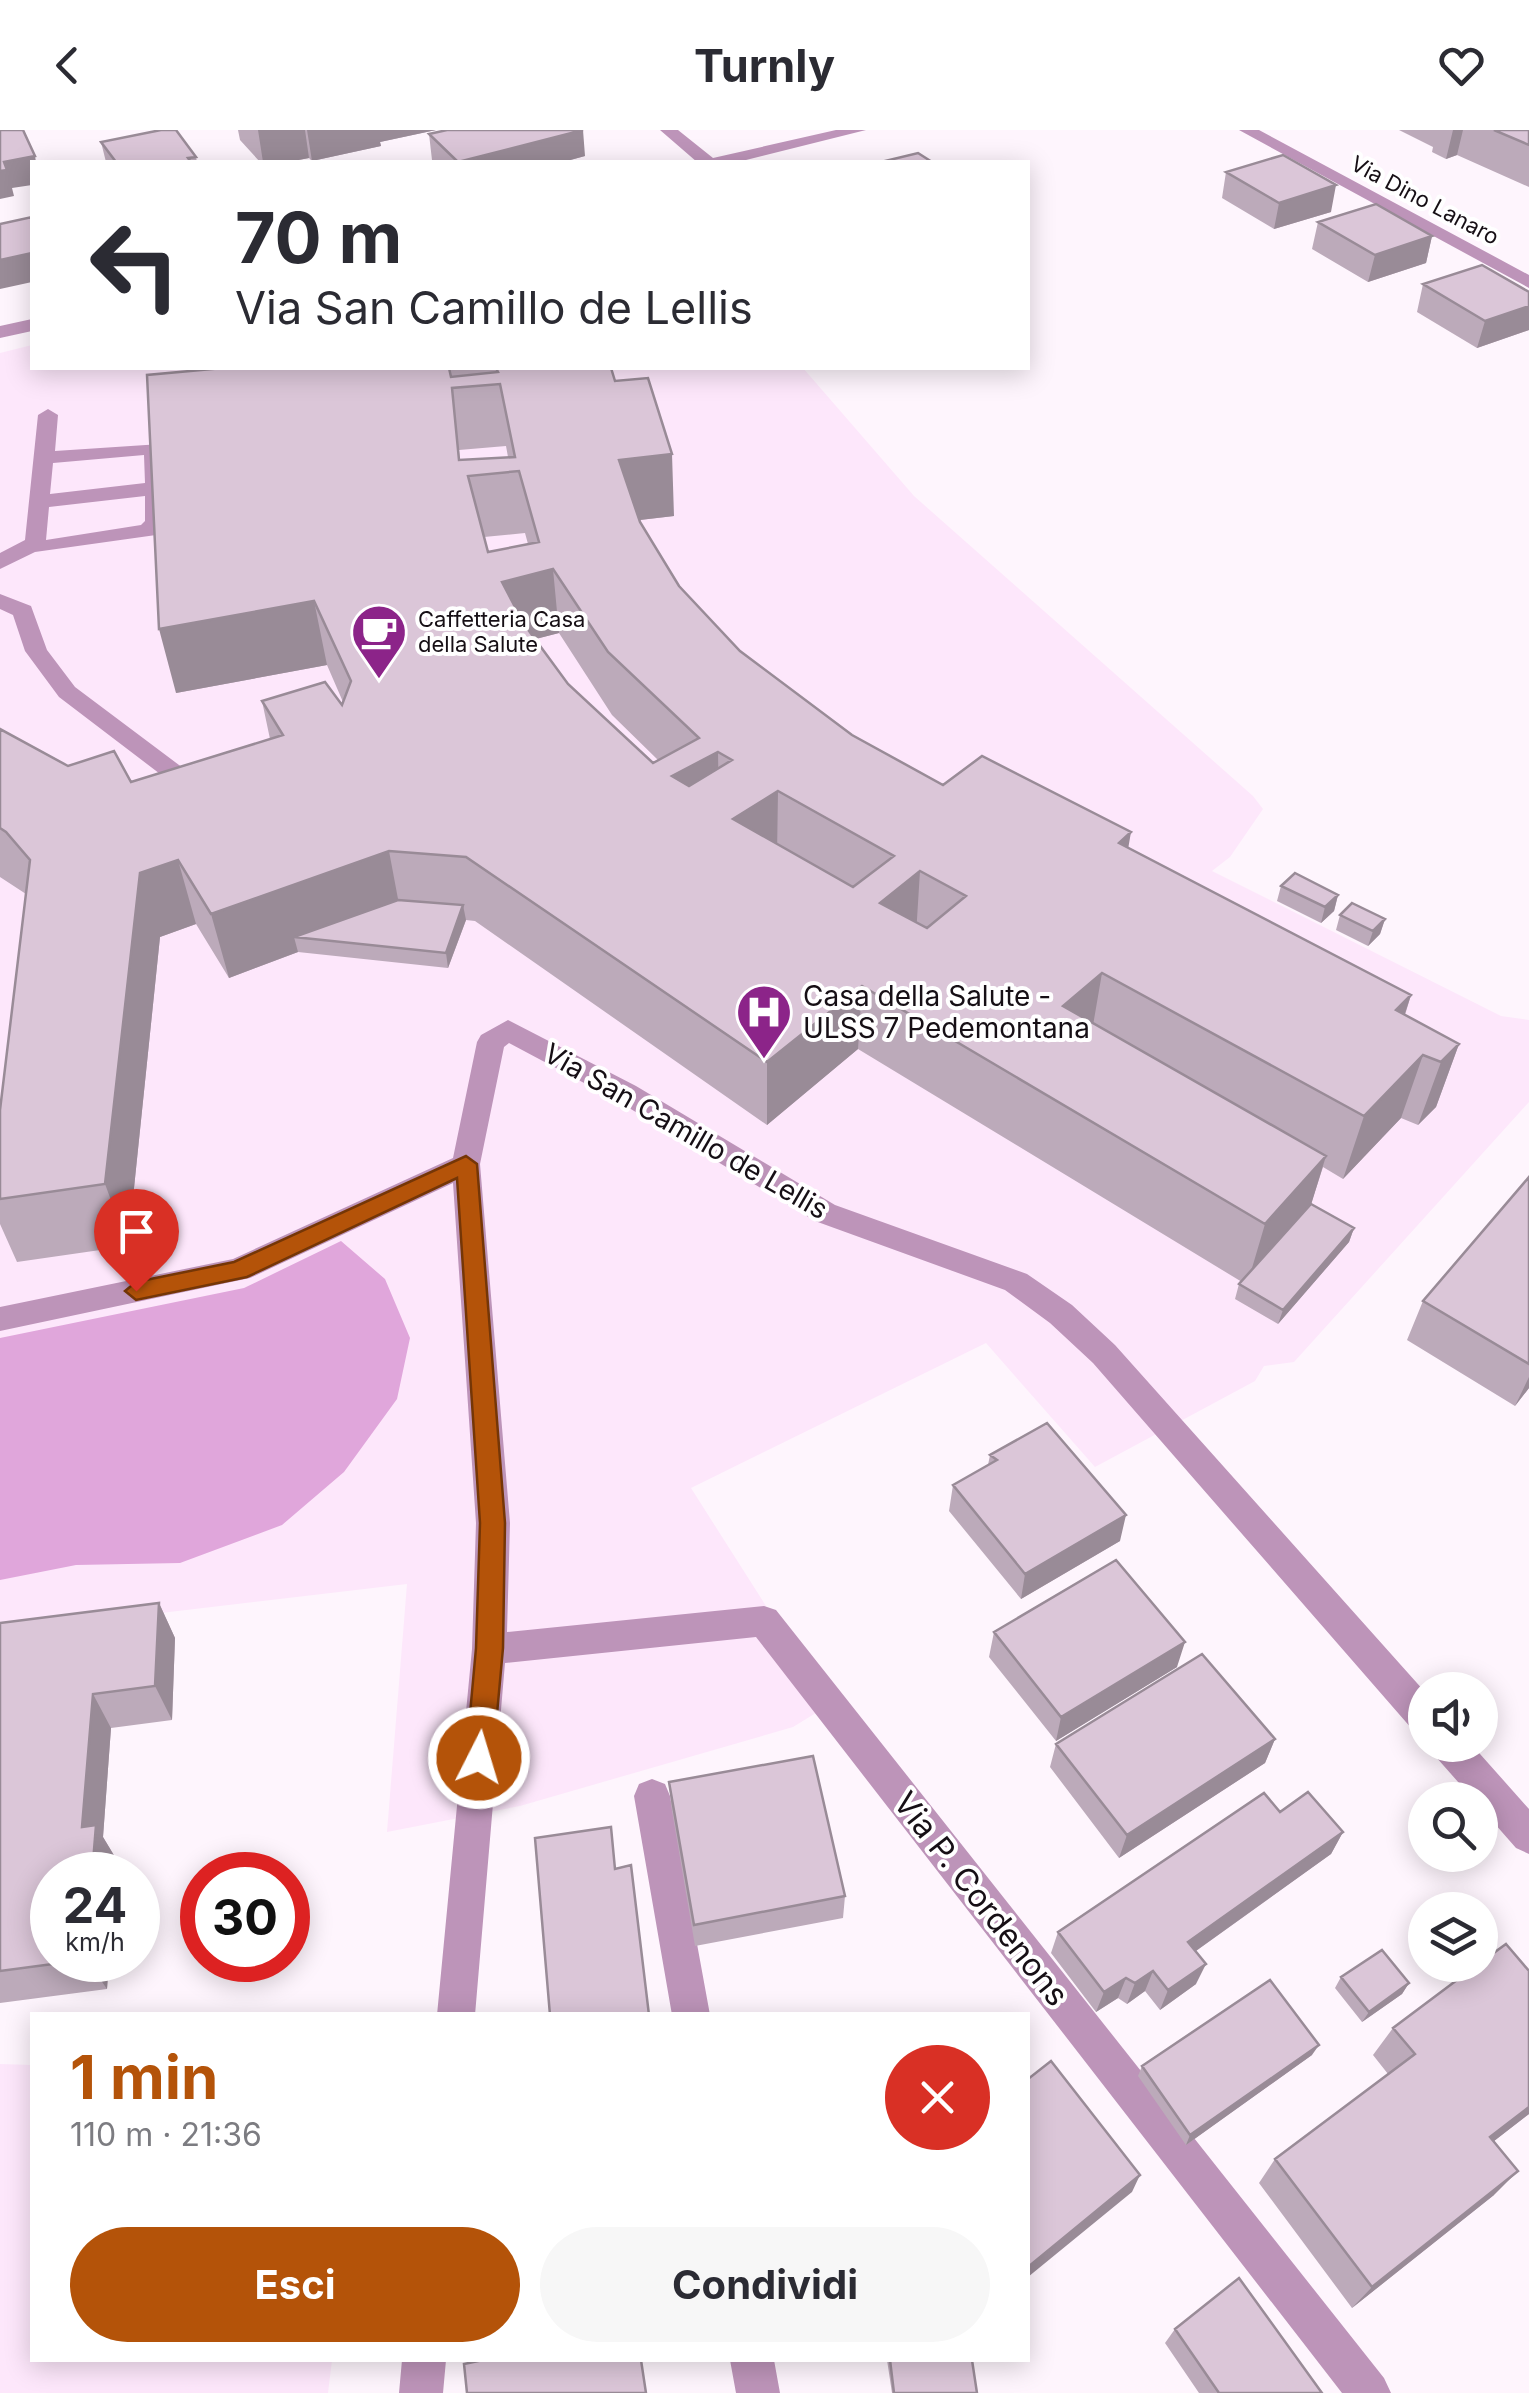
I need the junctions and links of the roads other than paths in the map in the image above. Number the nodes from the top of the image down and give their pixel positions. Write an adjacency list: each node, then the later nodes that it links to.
1 (668, 130): 4 (street)
2 (858, 130): 5 (street)
3 (1247, 130): 6 (street, Via Dino Lanaro)
4 (705, 160)
5 (727, 160)
6 (1529, 282)
7 (30, 325): 8 (street)
8 (0, 332)
9 (48, 415): 10 (street)
10 (44, 458): 11 (street); 12 (street)
11 (156, 488): 12 (street); 13 (street)
12 (40, 502): 13 (street)
13 (24, 551)
14 (0, 600): 15 (street)
15 (239, 771)
16 (466, 1164): 17 (street); 18 (street); 19 (street, Via San Camillo de Lellis)
17 (0, 1319)
18 (490, 1648): 23 (street); 29 (street, Via P. Cordenons)
19 (1408, 1699)
20 (1463, 1762): 22 (street)
21 (652, 1796): 24 (street)
22 (1529, 1836)
23 (456, 2012)
24 (690, 2012)
25 (424, 2362): 27 (street)
26 (752, 2362): 28 (street)
27 (421, 2393)
28 (758, 2393)
29 (1368, 2393)

